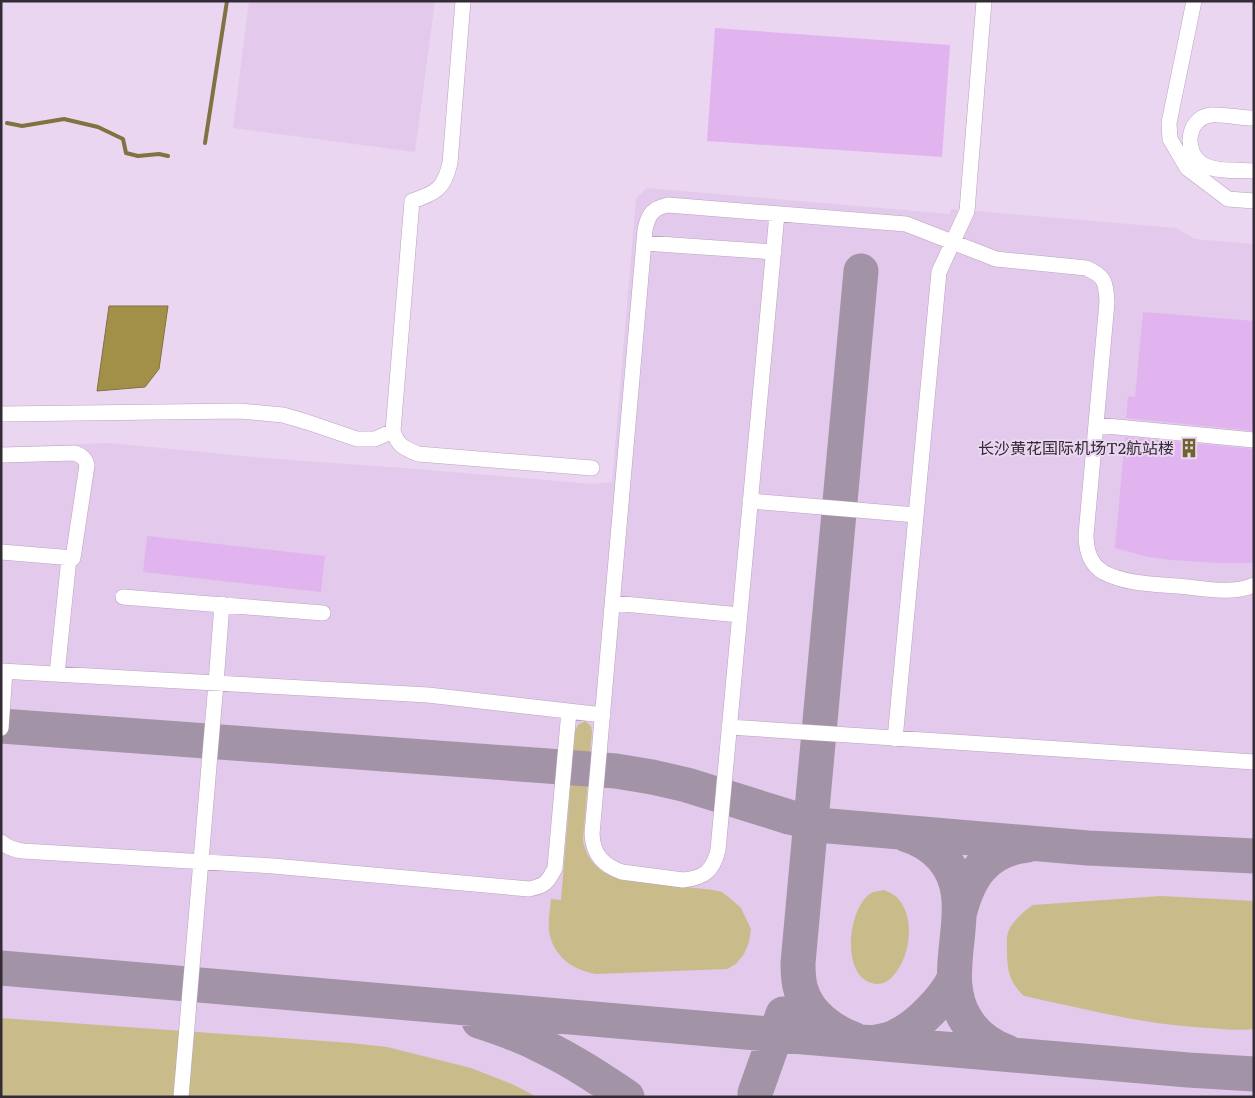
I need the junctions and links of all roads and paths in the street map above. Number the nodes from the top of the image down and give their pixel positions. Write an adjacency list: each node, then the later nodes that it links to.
1 (464, 1): 13 (lane)
2 (984, 1): 8 (lane)
3 (1194, 1): 6 (lane)
4 (1254, 118): 5 (lane)
5 (1254, 171)
6 (1254, 202)
7 (777, 214): 8 (lane); 9 (lane); 10 (lane)
8 (952, 242): 12 (lane); 18 (lane)
9 (644, 243): 10 (lane); 23 (lane)
10 (774, 252): 17 (lane)
11 (1, 414): 13 (lane)
12 (1096, 424): 14 (lane); 21 (lane)
13 (393, 431): 16 (lane)
14 (1254, 440)
15 (1, 455): 20 (lane)
16 (592, 468)
17 (750, 501): 18 (lane); 26 (lane)
18 (916, 516): 34 (lane)
19 (1, 552): 20 (lane)
20 (69, 558): 28 (lane)
21 (1254, 586)
22 (123, 597): 24 (lane)
23 (613, 603): 26 (lane); 31 (lane)
24 (222, 604): 25 (lane); 29 (lane)
25 (323, 612)
26 (740, 615): 33 (lane)
27 (3, 671): 28 (lane); 32 (lane)
28 (56, 674): 29 (lane)
29 (216, 683): 30 (lane); 37 (lane)
30 (569, 711): 31 (lane); 37 (lane)
31 (603, 715): 33 (lane)
32 (1, 728)
33 (729, 728): 34 (lane)
34 (895, 739): 35 (lane)
35 (1254, 762)
36 (2, 846): 37 (lane)
37 (201, 862): 38 (lane)
38 (181, 1097)

